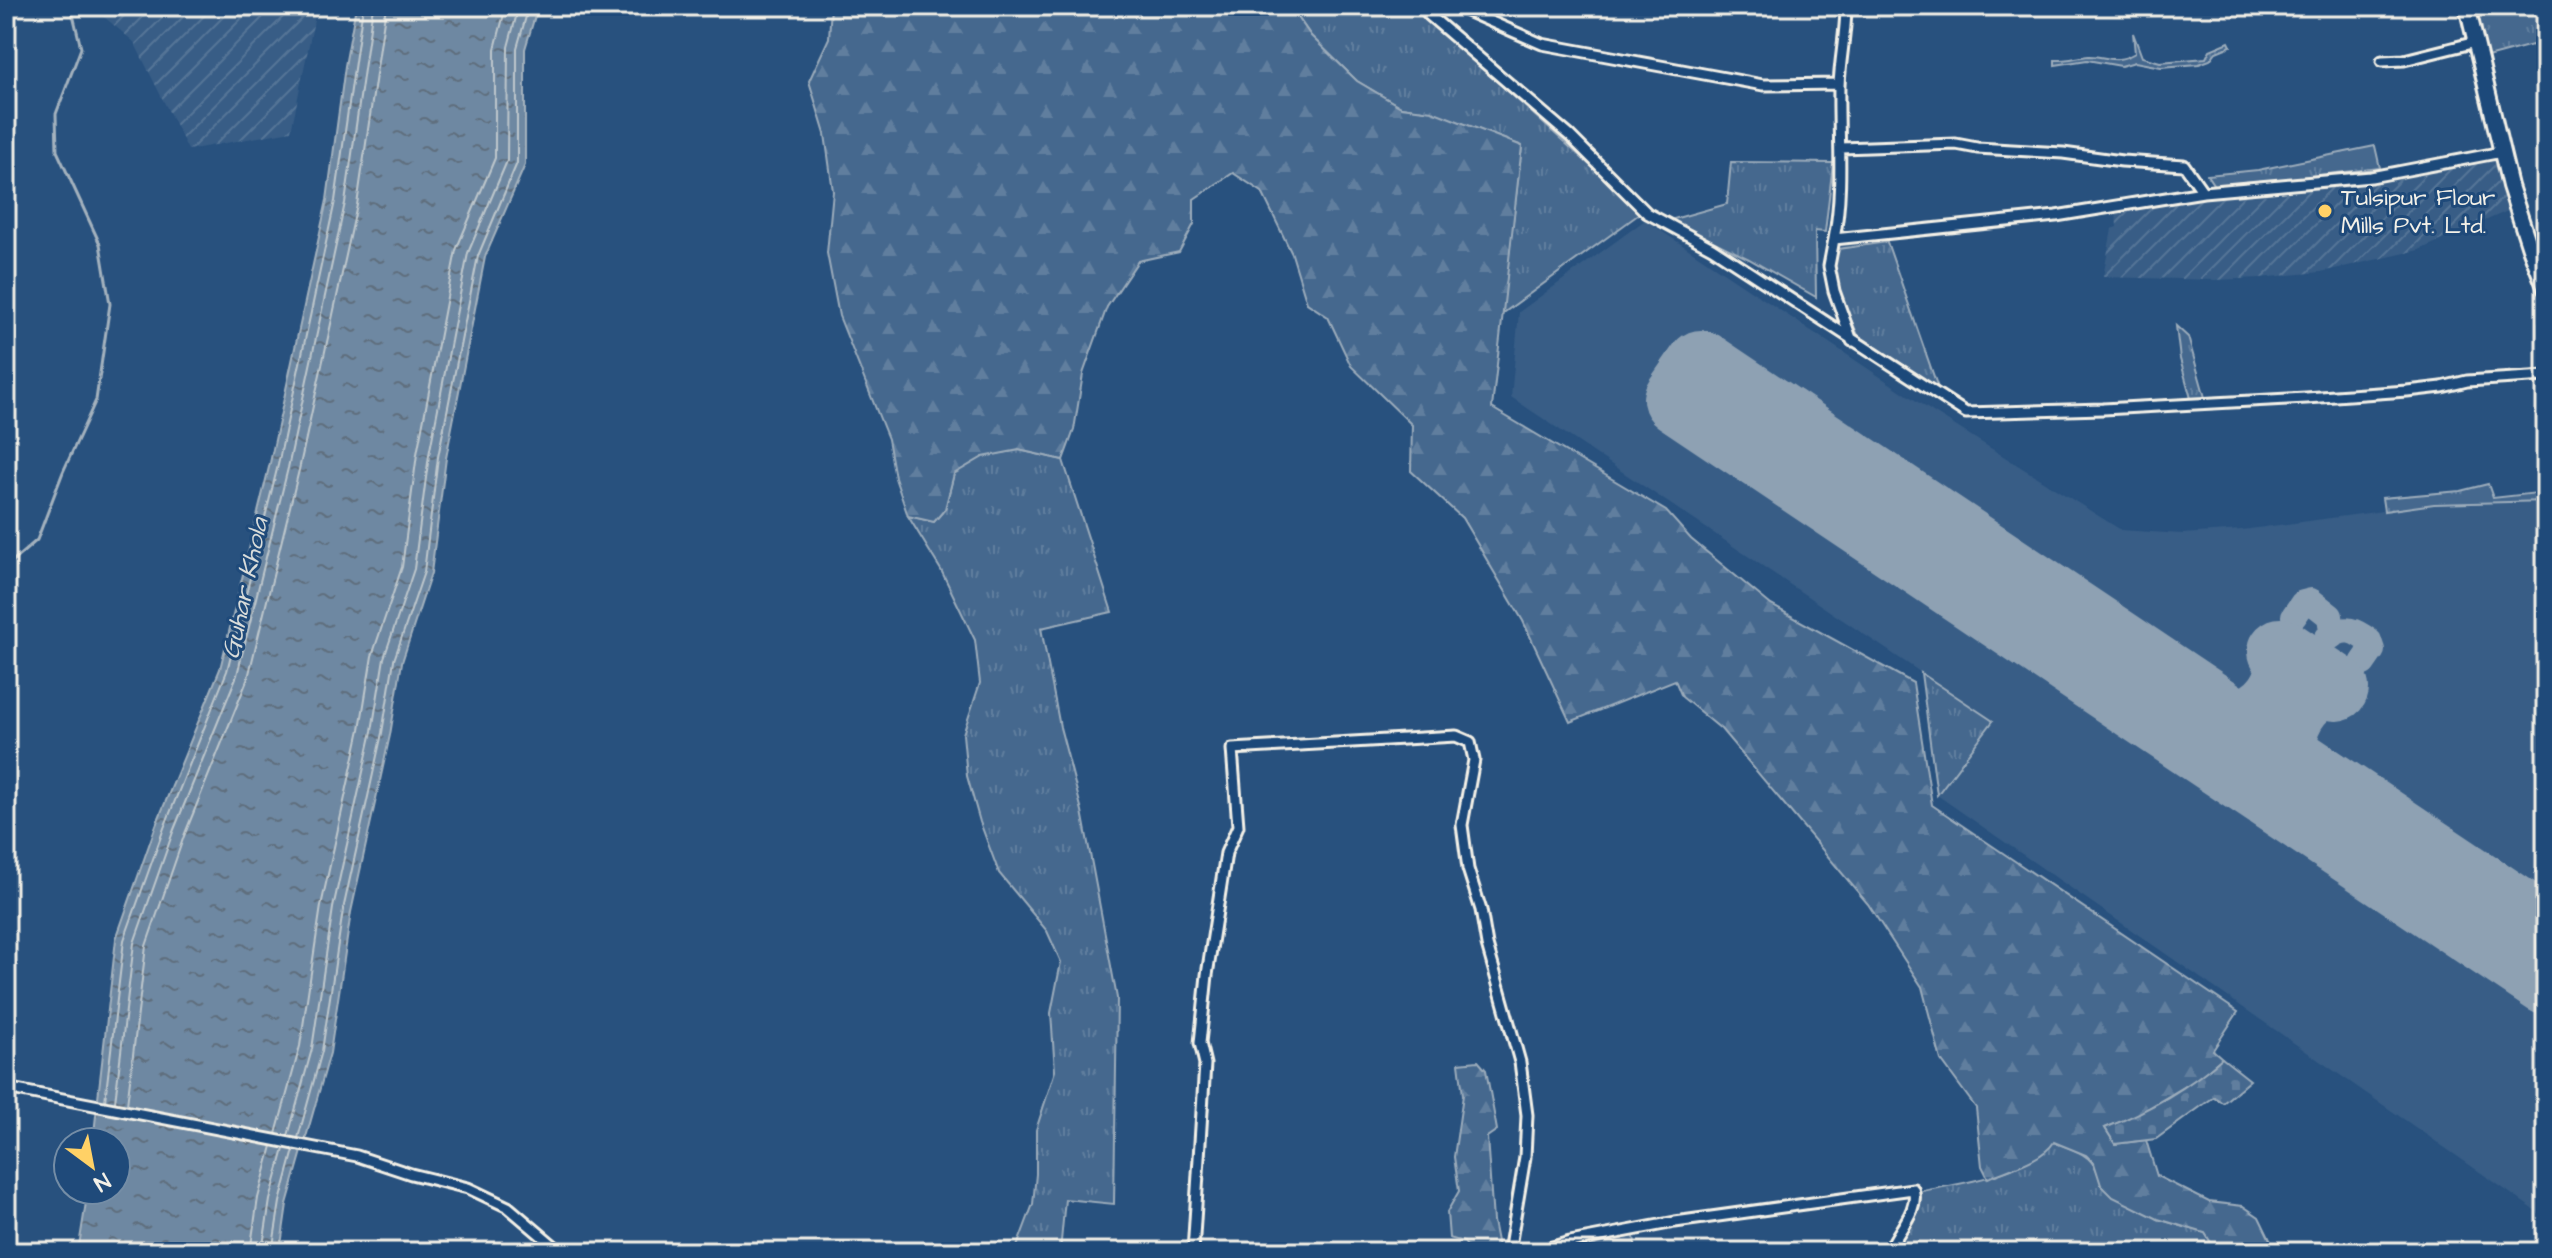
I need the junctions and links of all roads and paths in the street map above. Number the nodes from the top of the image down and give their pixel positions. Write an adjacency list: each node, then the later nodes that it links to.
1 (1422, 6): 15 (street)
2 (1455, 6): 7 (street)
3 (1846, 6): 7 (street)
4 (2467, 6): 5 (main road)
5 (2476, 42): 6 (street); 9 (main road)
6 (2382, 61)
7 (1839, 84): 8 (street)
8 (1841, 148): 10 (street); 11 (street)
9 (2502, 152): 10 (street); 12 (main road)
10 (2203, 192): 11 (street)
11 (1834, 239): 15 (street)
12 (2546, 289)
13 (2546, 324): 14 (street)
14 (2546, 335)
15 (1852, 341): 16 (street)
16 (2546, 376)
17 (6, 1088): 18 (street)
18 (561, 1252)
19 (1193, 1252): 20 (street)
20 (1509, 1252)
21 (1535, 1252): 22 (street)
22 (1893, 1252)

